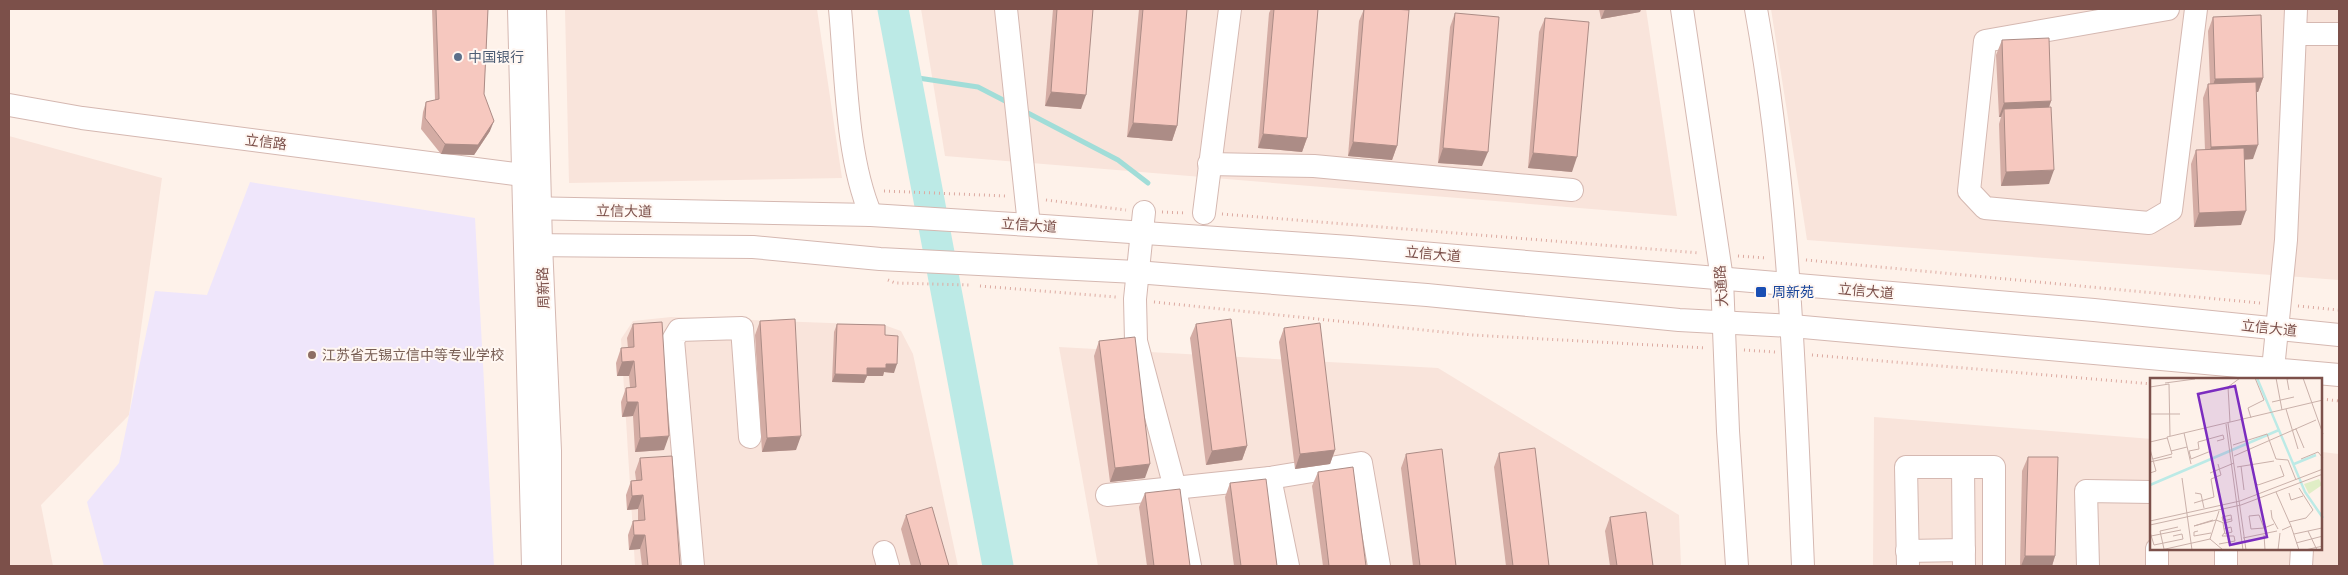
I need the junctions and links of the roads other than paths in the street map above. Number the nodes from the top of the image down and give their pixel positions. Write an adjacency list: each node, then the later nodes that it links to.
1 (519, 9): 15 (street, 周新路)
2 (535, 9): 17 (street, 周新路)
3 (840, 9): 19 (street)
4 (1006, 9): 21 (street)
5 (1230, 9): 14 (street)
6 (1682, 9): 24 (street, 大通路)
7 (1756, 9): 25 (street)
8 (2168, 9): 9 (street)
9 (2196, 9)
10 (2296, 9): 11 (street)
11 (2296, 34): 12 (street); 28 (street)
12 (2339, 34)
13 (9, 105): 15 (street, 立信路)
14 (1209, 164): 16 (street); 18 (street)
15 (523, 175): 17 (street, 周新路)
16 (1572, 190)
17 (532, 209): 19 (street, 立信大道); 22 (street, 周新路)
18 (1204, 213)
19 (872, 215): 21 (street, 立信大道)
20 (1142, 223): 21 (street, 立信大道); 23 (street); 24 (street, 立信大道)
21 (1029, 225)
22 (533, 245): 23 (street); 43 (street, 周新路); 44 (street, 周新路)
23 (1136, 272): 26 (street); 35 (street)
24 (1722, 279): 25 (street, 立信大道); 26 (street, 大通路)
25 (1790, 284): 27 (street); 28 (street, 立信大道)
26 (1724, 322): 27 (street); 49 (street, 大通路)
27 (1792, 326): 30 (street); 50 (street)
28 (2278, 329): 29 (street, 立信大道); 30 (street)
29 (2339, 335)
30 (2274, 374): 31 (street)
31 (2339, 375)
32 (750, 437): 45 (street)
33 (1963, 467): 41 (street); 42 (street); 51 (street)
34 (1270, 478): 35 (street); 47 (street); 48 (street)
35 (1175, 488): 37 (street); 46 (street)
36 (2150, 492): 52 (street)
37 (1107, 495)
38 (2157, 550): 53 (street)
39 (2226, 550): 54 (street)
40 (2302, 550): 55 (street)
41 (1907, 558): 42 (street)
42 (1964, 558)
43 (533, 566)
44 (550, 566)
45 (693, 566)
46 (1190, 566)
47 (1288, 566)
48 (1379, 566)
49 (1737, 566)
50 (1803, 566)
51 (1994, 566)
52 (2088, 566)
53 (2157, 566)
54 (2226, 566)
55 (2302, 566)

